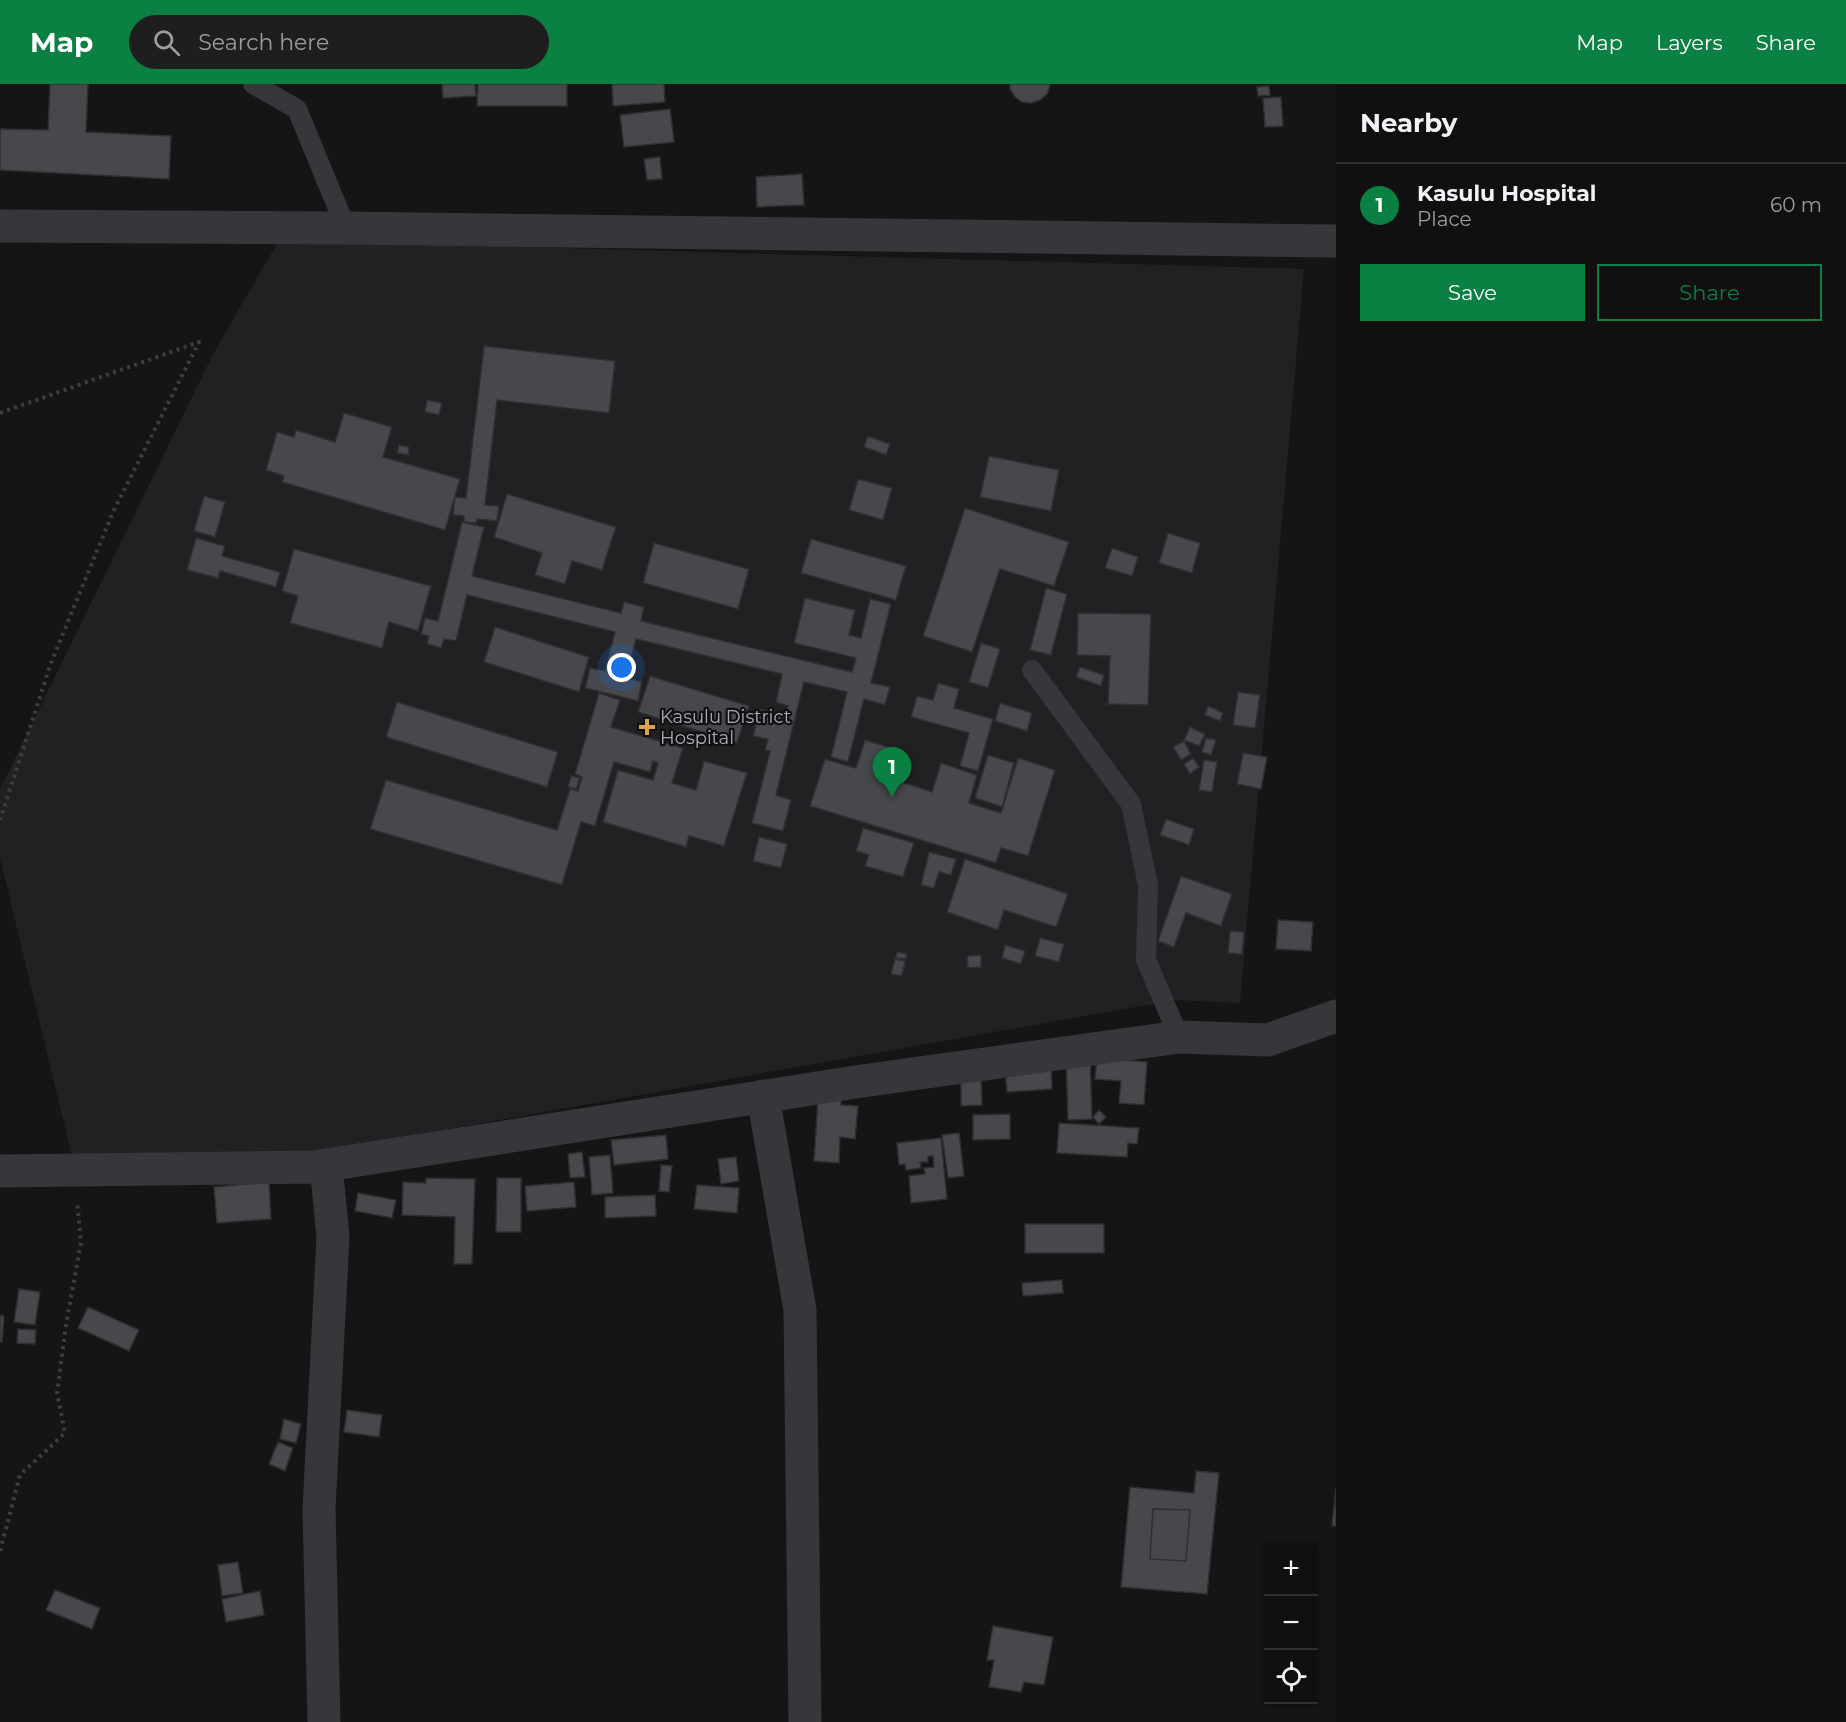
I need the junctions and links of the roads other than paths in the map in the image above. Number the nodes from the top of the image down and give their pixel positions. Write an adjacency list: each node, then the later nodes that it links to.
1 (253, 84): 3 (lane)
2 (0, 226): 3 (street)
3 (346, 228): 4 (street)
4 (1336, 241)
5 (1032, 670): 7 (lane)
6 (1336, 1016): 7 (street)
7 (1179, 1037): 8 (street)
8 (763, 1096): 9 (street); 12 (street)
9 (326, 1165): 10 (street); 11 (street)
10 (0, 1170)
11 (324, 1722)
12 (805, 1722)

